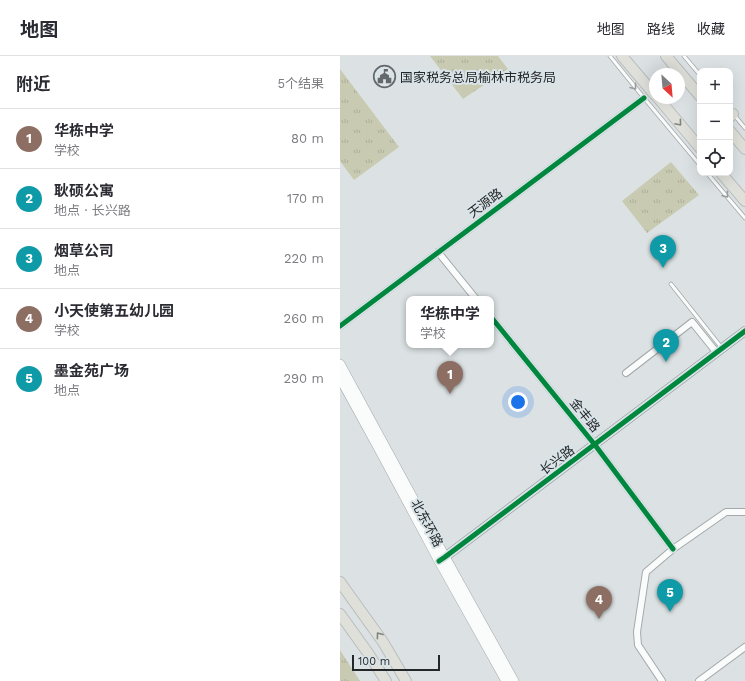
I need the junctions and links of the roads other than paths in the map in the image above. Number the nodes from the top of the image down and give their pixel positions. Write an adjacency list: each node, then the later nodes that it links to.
1 (610, 56): 8 (lane, one-way to 8)
2 (622, 56): 6 (main road)
3 (666, 56): 7 (main road)
4 (684, 56): 5 (lane)
5 (697, 71)
6 (649, 88)
7 (697, 92)
8 (644, 98): 15 (lane); 20 (street, 天源路)
9 (663, 104): 13 (main road, one-way to 13)
10 (733, 116): 11 (lane)
11 (745, 128)
12 (733, 135): 14 (main road)
13 (697, 144)
14 (745, 149)
15 (697, 161)
16 (710, 176): 19 (lane, one-way to 19)
17 (724, 176): 18 (main road)
18 (745, 201)
19 (745, 218)
20 (438, 252): 22 (street); 24 (street, 天源路)
21 (671, 284): 26 (lane)
22 (474, 296)
23 (494, 321): 30 (street, 金丰路)
24 (340, 326)
25 (745, 332): 26 (street, 长兴路)
26 (720, 351): 28 (street); 30 (street, 长兴路)
27 (340, 364): 33 (main road, 北东环路)
28 (626, 373)
29 (340, 378): 33 (main road, 北东环路)
30 (595, 445): 32 (street, 金丰路); 33 (street, 长兴路)
31 (745, 512): 32 (street)
32 (673, 549): 41 (street)
33 (442, 559): 39 (main road, 北东环路); 40 (main road, 北东环路)
34 (340, 582): 38 (main road, one-way to 34)
35 (340, 614): 37 (main road)
36 (745, 647): 42 (street)
37 (386, 681)
38 (406, 681)
39 (506, 681)
40 (514, 681)
41 (662, 681)
42 (699, 681)

